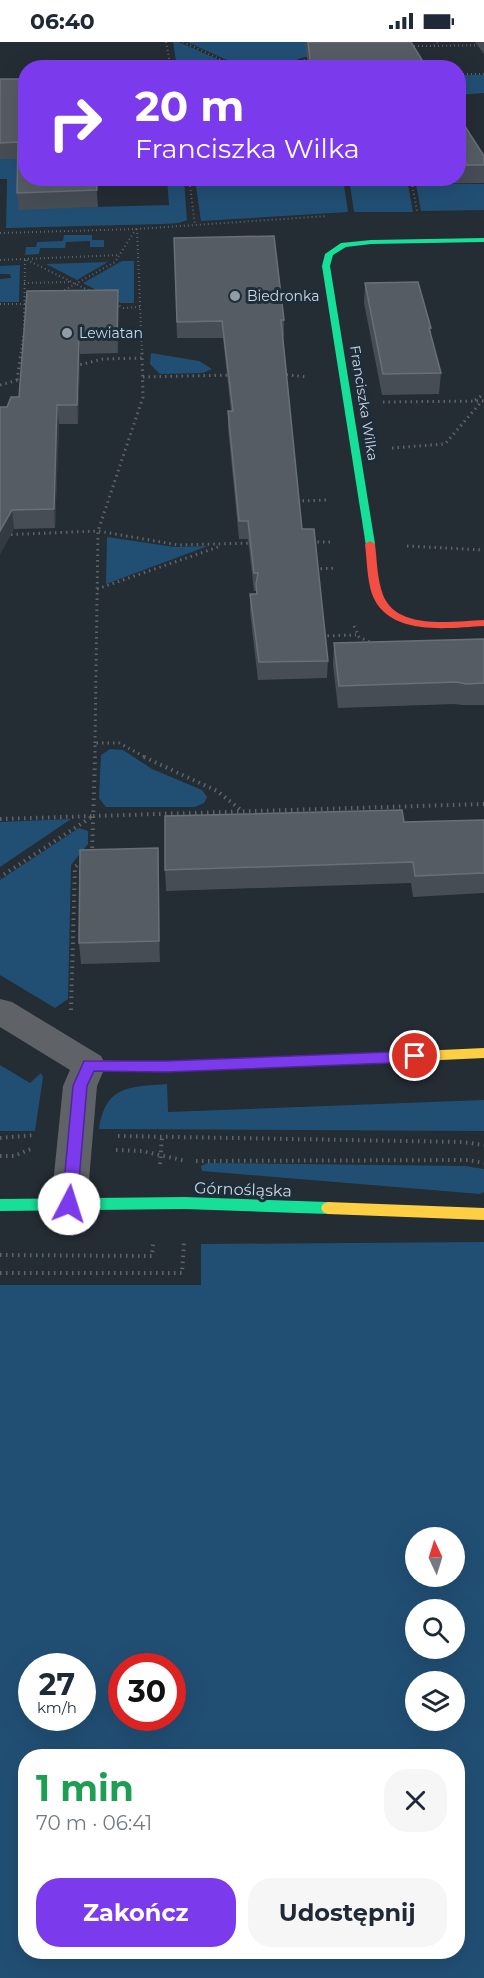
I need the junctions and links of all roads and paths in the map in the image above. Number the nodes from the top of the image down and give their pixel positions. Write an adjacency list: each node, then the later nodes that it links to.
1 (166, 42): 8 (path)
2 (183, 42): 9 (path)
3 (438, 42): 6 (path)
4 (484, 45): 6 (path)
5 (410, 46): 6 (path)
6 (433, 46)
7 (312, 57): 10 (path)
8 (169, 60)
9 (222, 60)
10 (306, 60)
11 (484, 74): 12 (path)
12 (466, 75)
13 (190, 186): 17 (path)
14 (413, 186): 15 (path)
15 (418, 215)
16 (331, 216): 17 (path)
17 (195, 225): 18 (path)
18 (137, 229): 19 (path); 21 (path); 35 (path)
19 (0, 233)
20 (484, 240): 46 (street, Franciszka Wilka)
21 (119, 255): 22 (path); 26 (path)
22 (26, 259): 23 (path); 24 (path); 25 (path)
23 (0, 260)
24 (72, 282): 25 (path); 26 (path)
25 (24, 283): 31 (path)
26 (76, 284): 27 (path); 28 (path)
27 (97, 294)
28 (54, 296)
29 (114, 303): 34 (path)
30 (0, 304): 31 (path)
31 (25, 304): 36 (path)
32 (33, 306): 36 (path)
33 (108, 308): 34 (path)
34 (123, 308): 35 (path)
35 (142, 308): 37 (path)
36 (26, 310): 40 (path)
37 (142, 358): 38 (path); 49 (path)
38 (71, 367)
39 (28, 378): 40 (path)
40 (17, 380): 41 (path)
41 (0, 385)
42 (484, 394): 43 (path)
43 (474, 401): 44 (path); 45 (path)
44 (483, 401): 46 (path)
45 (382, 402)
46 (355, 449): 55 (street, Franciszka Wilka)
47 (337, 500): 48 (path)
48 (297, 501)
49 (98, 531): 50 (path); 54 (path); 59 (path)
50 (0, 535)
51 (308, 542): 52 (path)
52 (331, 542)
53 (262, 543): 54 (path)
54 (227, 544): 59 (path)
55 (370, 546): 56 (path); 60 (street, Franciszka Wilka)
56 (484, 550)
57 (346, 567): 58 (path)
58 (315, 569)
59 (97, 589): 63 (path)
60 (484, 623)
61 (356, 635): 62 (path)
62 (322, 636)
63 (95, 743): 65 (path); 66 (path)
64 (484, 804): 65 (path)
65 (241, 810): 66 (path)
66 (93, 816): 67 (path); 68 (path); 70 (path)
67 (0, 819)
68 (0, 877)
69 (0, 1011): 72 (street)
70 (71, 1011)
71 (484, 1053): 72 (street)
72 (89, 1065): 74 (street)
73 (0, 1138): 74 (path)
74 (75, 1142): 75 (path); 76 (path); 77 (path); 81 (street)
75 (484, 1145)
76 (0, 1156)
77 (185, 1161): 78 (path); 79 (path)
78 (484, 1163)
79 (185, 1203): 81 (street, Górnośląska); 82 (street, Górnośląska); 83 (path)
80 (0, 1204): 81 (street, Górnośląska)
81 (69, 1204)
82 (484, 1214)
83 (0, 1273)

